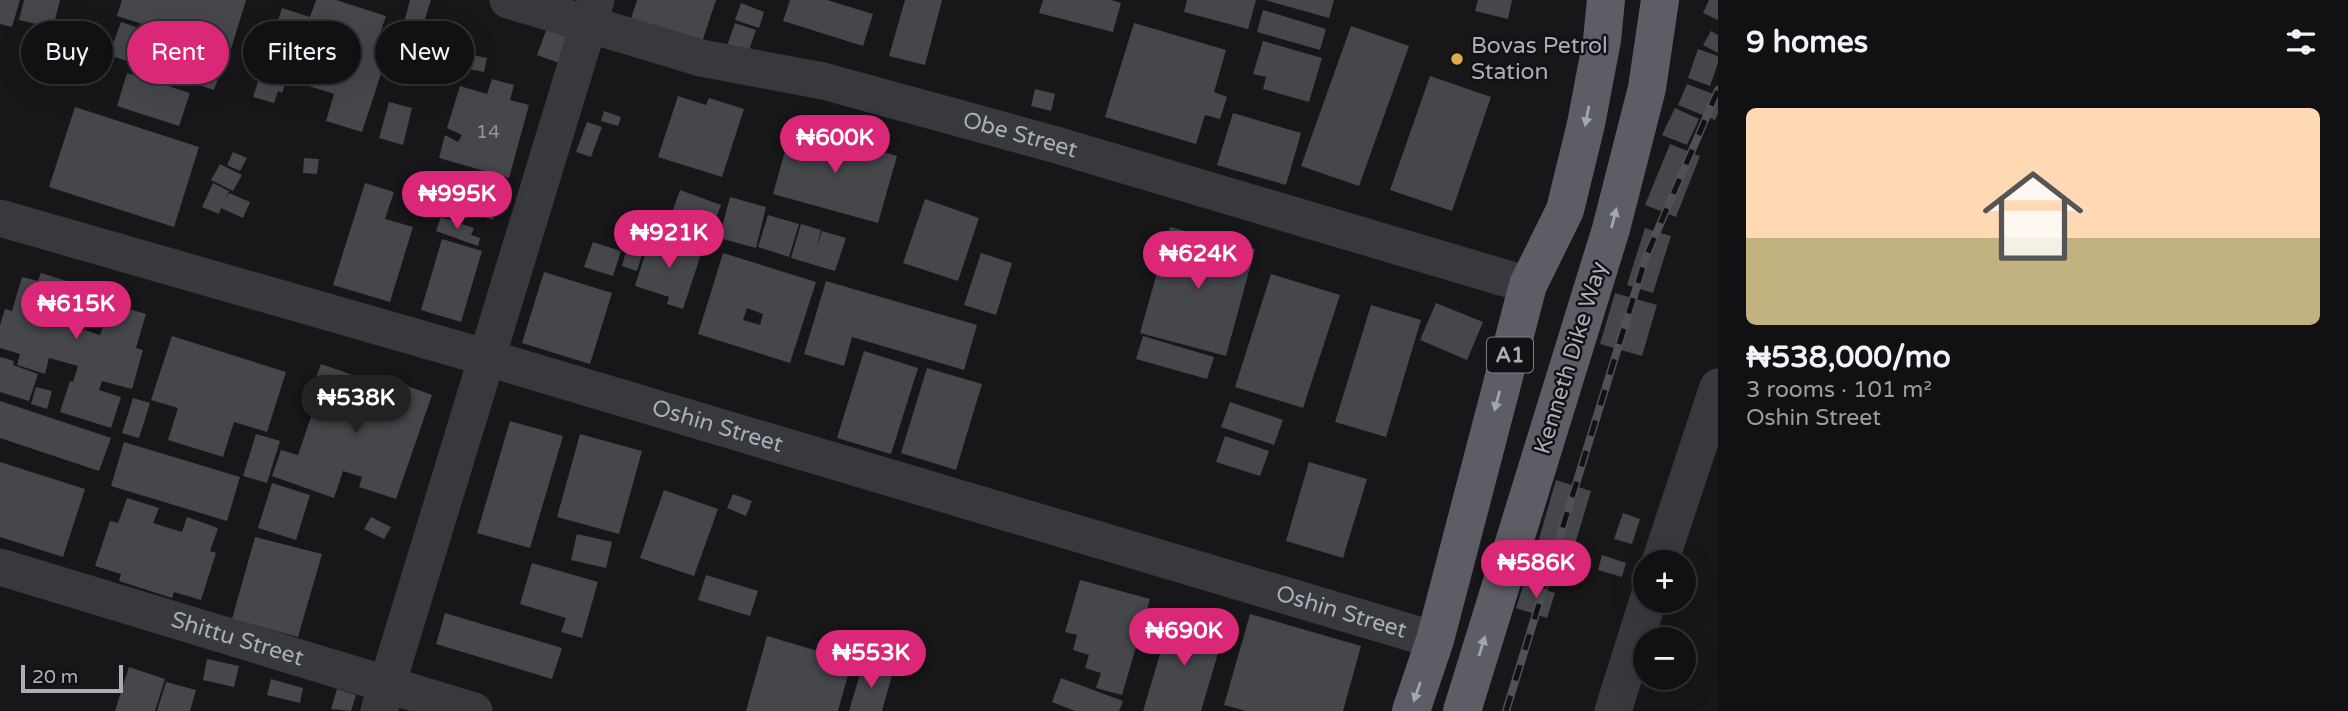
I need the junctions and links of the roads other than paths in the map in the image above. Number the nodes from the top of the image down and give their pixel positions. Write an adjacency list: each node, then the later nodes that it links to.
1 (508, 0): 4 (street, Obe Street)
2 (1606, 0): 6 (highway, A1, one-way to 6)
3 (1660, 0): 16 (highway, Kenneth Dike Way / A1, one-way to 3)
4 (592, 13): 6 (street, Obe Street); 7 (street)
5 (0, 218): 7 (street, Oshin Street)
6 (1528, 285): 12 (highway, A1, one-way to 12)
7 (488, 358): 12 (street, Oshin Street); 13 (street)
8 (1718, 387): 9 (street)
9 (1664, 550)
10 (0, 567): 13 (street, Shittu Street)
11 (1644, 613): 17 (street)
12 (1435, 640): 15 (highway, A1, one-way to 15)
13 (384, 697): 14 (street, Shittu Street)
14 (474, 711)
15 (1411, 711)
16 (1462, 711)
17 (1613, 711)

